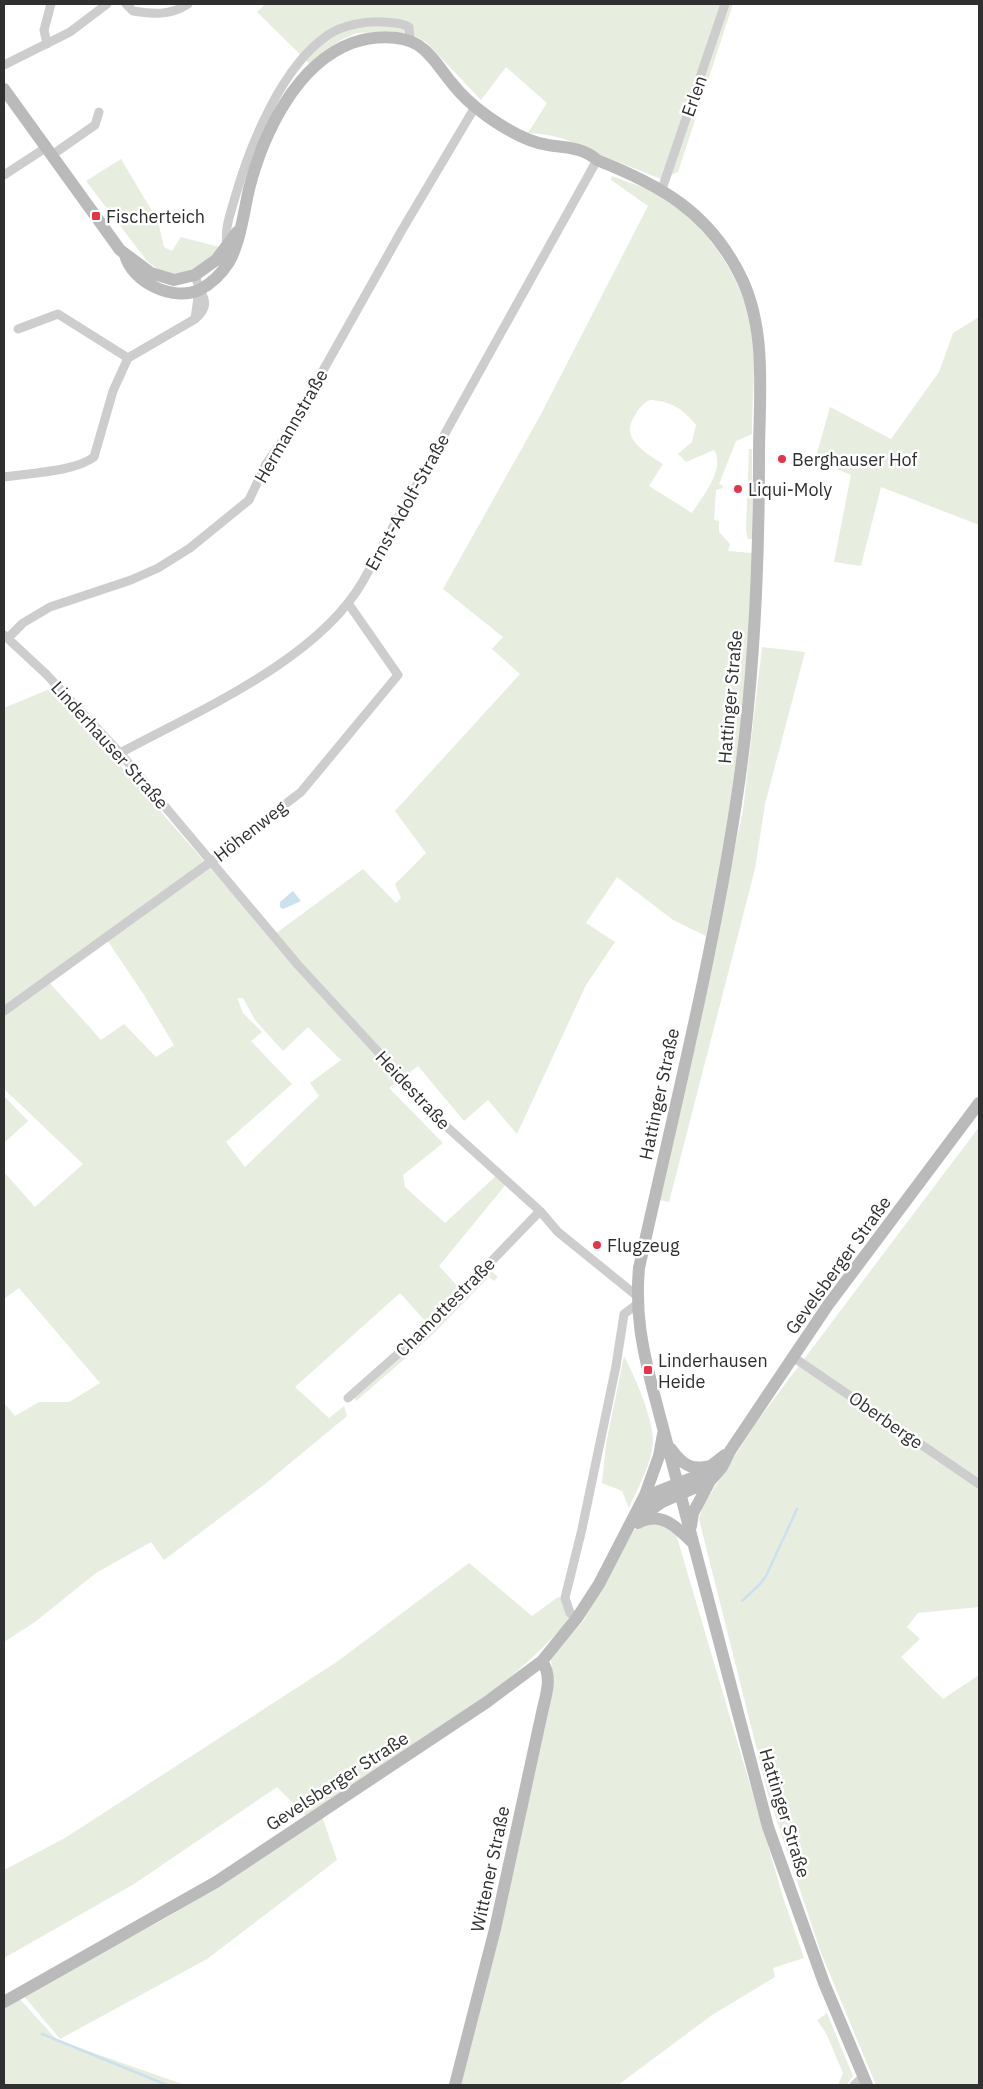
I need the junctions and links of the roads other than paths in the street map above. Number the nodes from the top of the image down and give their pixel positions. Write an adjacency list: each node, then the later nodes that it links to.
1 (51, 4): 7 (street)
2 (107, 4): 7 (street)
3 (126, 4): 4 (street)
4 (188, 4)
5 (725, 4): 15 (street, Erlen)
6 (410, 41): 10 (main road, Hattinger Straße); 16 (main road, Hattinger Straße); 17 (street, Hattinger Straße)
7 (46, 44): 8 (street)
8 (4, 65)
9 (4, 89): 12 (main road, Hattinger Straße)
10 (475, 107): 13 (main road, Hattinger Straße); 25 (street, Hermannstraße)
11 (99, 112): 12 (street)
12 (49, 151): 14 (street); 18 (main road, Hattinger Straße)
13 (597, 160): 15 (main road, Hattinger Straße); 24 (street, Ernst-Adolf-Straße)
14 (4, 175)
15 (662, 189): 31 (main road, Hattinger Straße)
16 (238, 230): 17 (main road, Hattinger Straße); 20 (main road, Hattinger Straße)
17 (227, 246): 19 (main road, Hattinger Straße)
18 (125, 255): 19 (main road, Hattinger Straße); 20 (main road, Hattinger Straße)
19 (196, 275): 20 (street)
20 (199, 290): 22 (street)
21 (18, 328): 22 (street)
22 (128, 358): 23 (street)
23 (4, 477)
24 (348, 603): 26 (street, Ernst-Adolf-Straße); 27 (street, Höhenweg)
25 (6, 637): 26 (street, Linderhauser Straße)
26 (120, 753): 27 (street, Linderhauser Straße)
27 (212, 861): 28 (street, Höhenweg); 30 (street, Heidestraße)
28 (4, 1011)
29 (979, 1103): 32 (main road, Gevelsberger Straße)
30 (540, 1211): 31 (street, Heidestraße); 33 (street, Chamottestraße)
31 (637, 1300): 34 (main road, Hattinger Straße); 44 (street)
32 (793, 1357): 36 (main road, Gevelsberger Straße); 39 (street, Oberberge)
33 (348, 1398)
34 (664, 1429): 35 (main road, Hattinger Straße); 41 (main road, Gevelsberger Straße)
35 (668, 1446): 37 (main road); 40 (main road, Hattinger Straße)
36 (730, 1451): 37 (main road, Gevelsberger Straße); 38 (main road, Gevelsberger Straße)
37 (713, 1466): 40 (main road, Gevelsberger Straße)
38 (710, 1481): 40 (main road, Gevelsberger Straße); 43 (main road)
39 (979, 1484)
40 (679, 1488): 41 (main road, Gevelsberger Straße); 42 (main road, Gevelsberger Straße); 43 (main road, Hattinger Straße)
41 (640, 1503): 42 (main road, Gevelsberger Straße)
42 (628, 1529): 43 (main road); 44 (main road, Gevelsberger Straße)
43 (692, 1537): 47 (main road, Hattinger Straße)
44 (577, 1618): 45 (main road, Gevelsberger Straße)
45 (542, 1661): 46 (main road, Gevelsberger Straße); 48 (main road, Wittener Straße)
46 (4, 2002)
47 (861, 2083)
48 (455, 2085)

